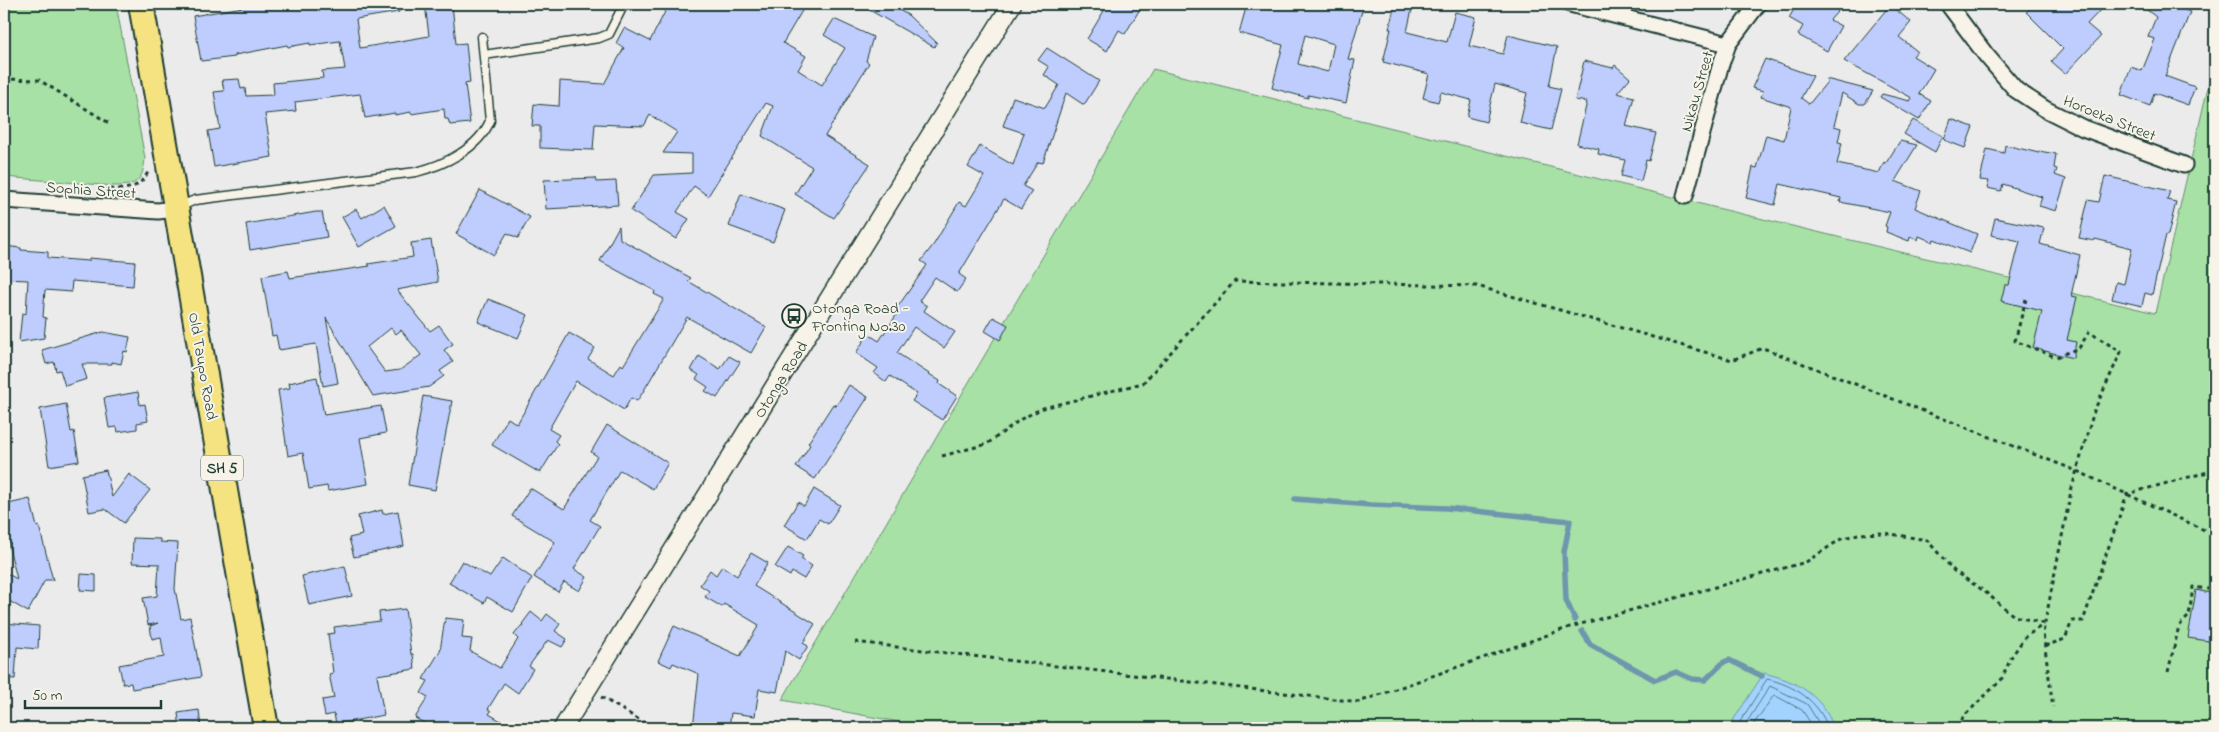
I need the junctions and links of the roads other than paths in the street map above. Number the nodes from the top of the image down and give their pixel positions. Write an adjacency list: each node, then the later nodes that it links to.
1 (141, 4): 13 (highway, Old Taupo Road / SH 5)
2 (624, 4): 9 (lane)
3 (1012, 4): 15 (street, Otonga Road)
4 (1570, 4): 8 (street)
5 (1758, 4): 8 (street, Nikau Street)
6 (1948, 4): 10 (street, Horoeka Street)
7 (482, 37): 9 (lane)
8 (1728, 44): 11 (street, Nikau Street)
9 (484, 55): 13 (lane)
10 (2184, 165)
11 (1685, 196)
12 (4, 200): 13 (street, Sophia Street)
13 (176, 209): 14 (highway, Old Taupo Road / SH 5)
14 (266, 728)
15 (563, 728)

